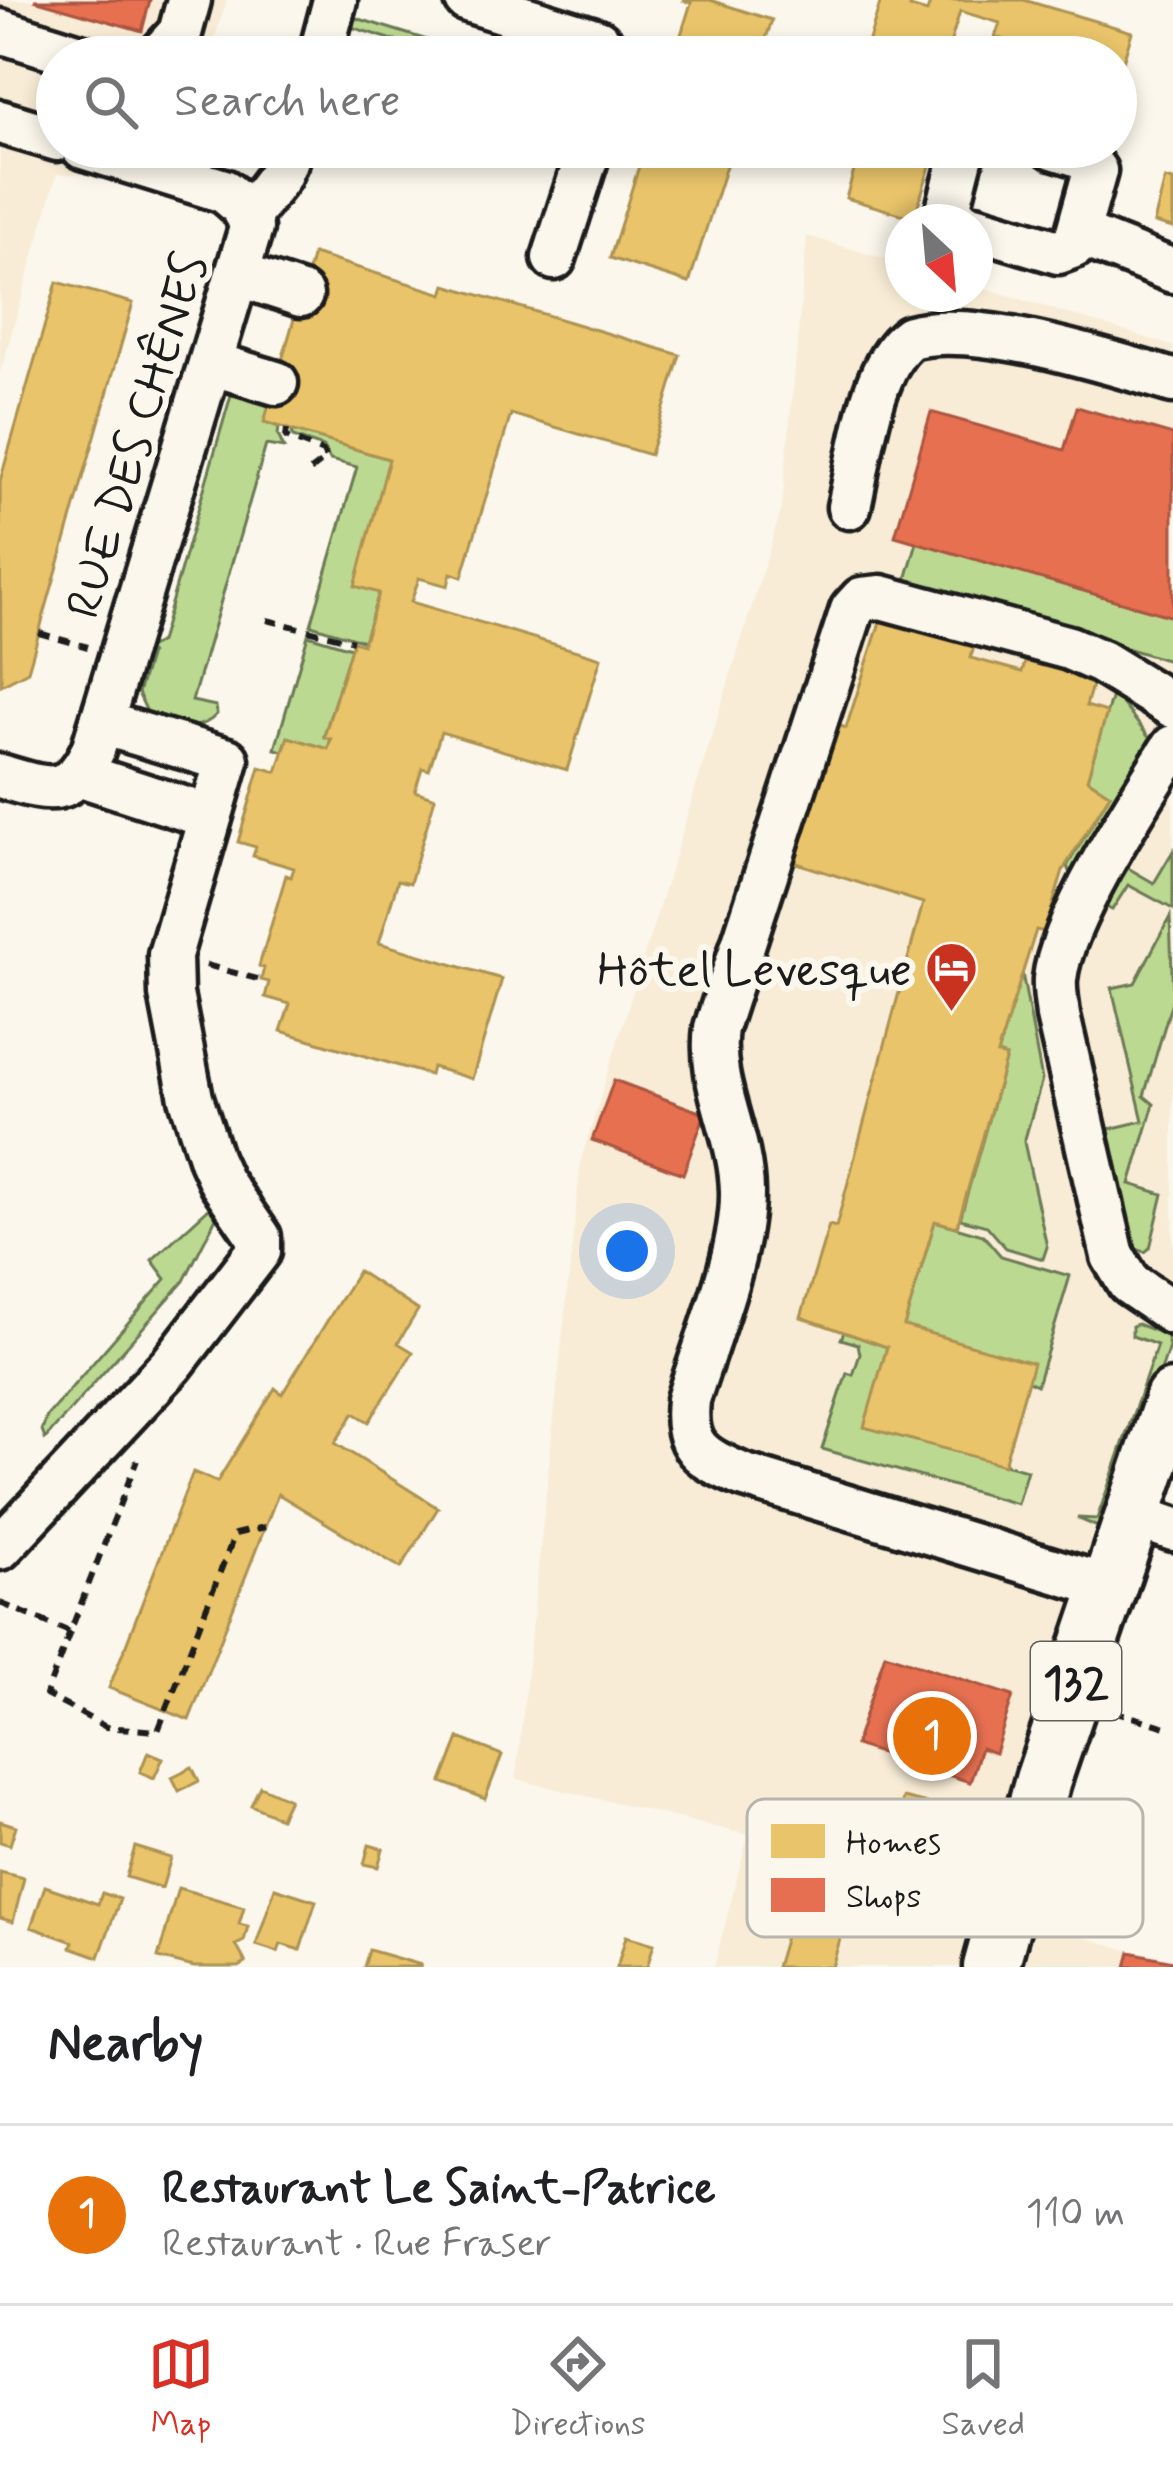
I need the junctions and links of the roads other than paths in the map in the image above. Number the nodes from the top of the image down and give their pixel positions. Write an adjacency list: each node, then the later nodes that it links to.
1 (189, 0): 5 (street)
2 (335, 0): 6 (street)
3 (467, 0): 7 (street)
4 (0, 31): 8 (street)
5 (178, 36)
6 (326, 36)
7 (585, 36)
8 (36, 42)
9 (0, 122): 10 (street)
10 (36, 133)
11 (150, 168): 17 (street, RUE DES CHÊNES)
12 (283, 168): 17 (street)
13 (583, 168): 20 (street)
14 (957, 168): 16 (street)
15 (1093, 168): 19 (street)
16 (948, 204)
17 (249, 216): 22 (street, RUE DES CHÊNES)
18 (993, 232): 19 (street)
19 (1080, 234): 21 (street)
20 (554, 258)
21 (1173, 271)
22 (237, 274): 23 (street); 24 (street, RUE DES CHÊNES)
23 (301, 296)
24 (210, 363): 26 (street); 29 (street, RUE DES CHÊNES)
25 (1173, 381): 27 (street)
26 (276, 383)
27 (849, 507)
28 (1173, 706): 38 (street)
29 (102, 723): 31 (street, RUE DES CHÊNES); 33 (street)
30 (1173, 747): 34 (street)
31 (81, 775): 32 (street); 33 (street)
32 (0, 776)
33 (210, 817): 37 (street)
34 (1173, 1313)
35 (1173, 1398): 36 (main road, 132)
36 (1153, 1522): 38 (main road, 132)
37 (0, 1548)
38 (1108, 1587): 39 (main road, 132)
39 (1038, 1799)
40 (1000, 1937): 41 (main road, 132)
41 (992, 1967)

